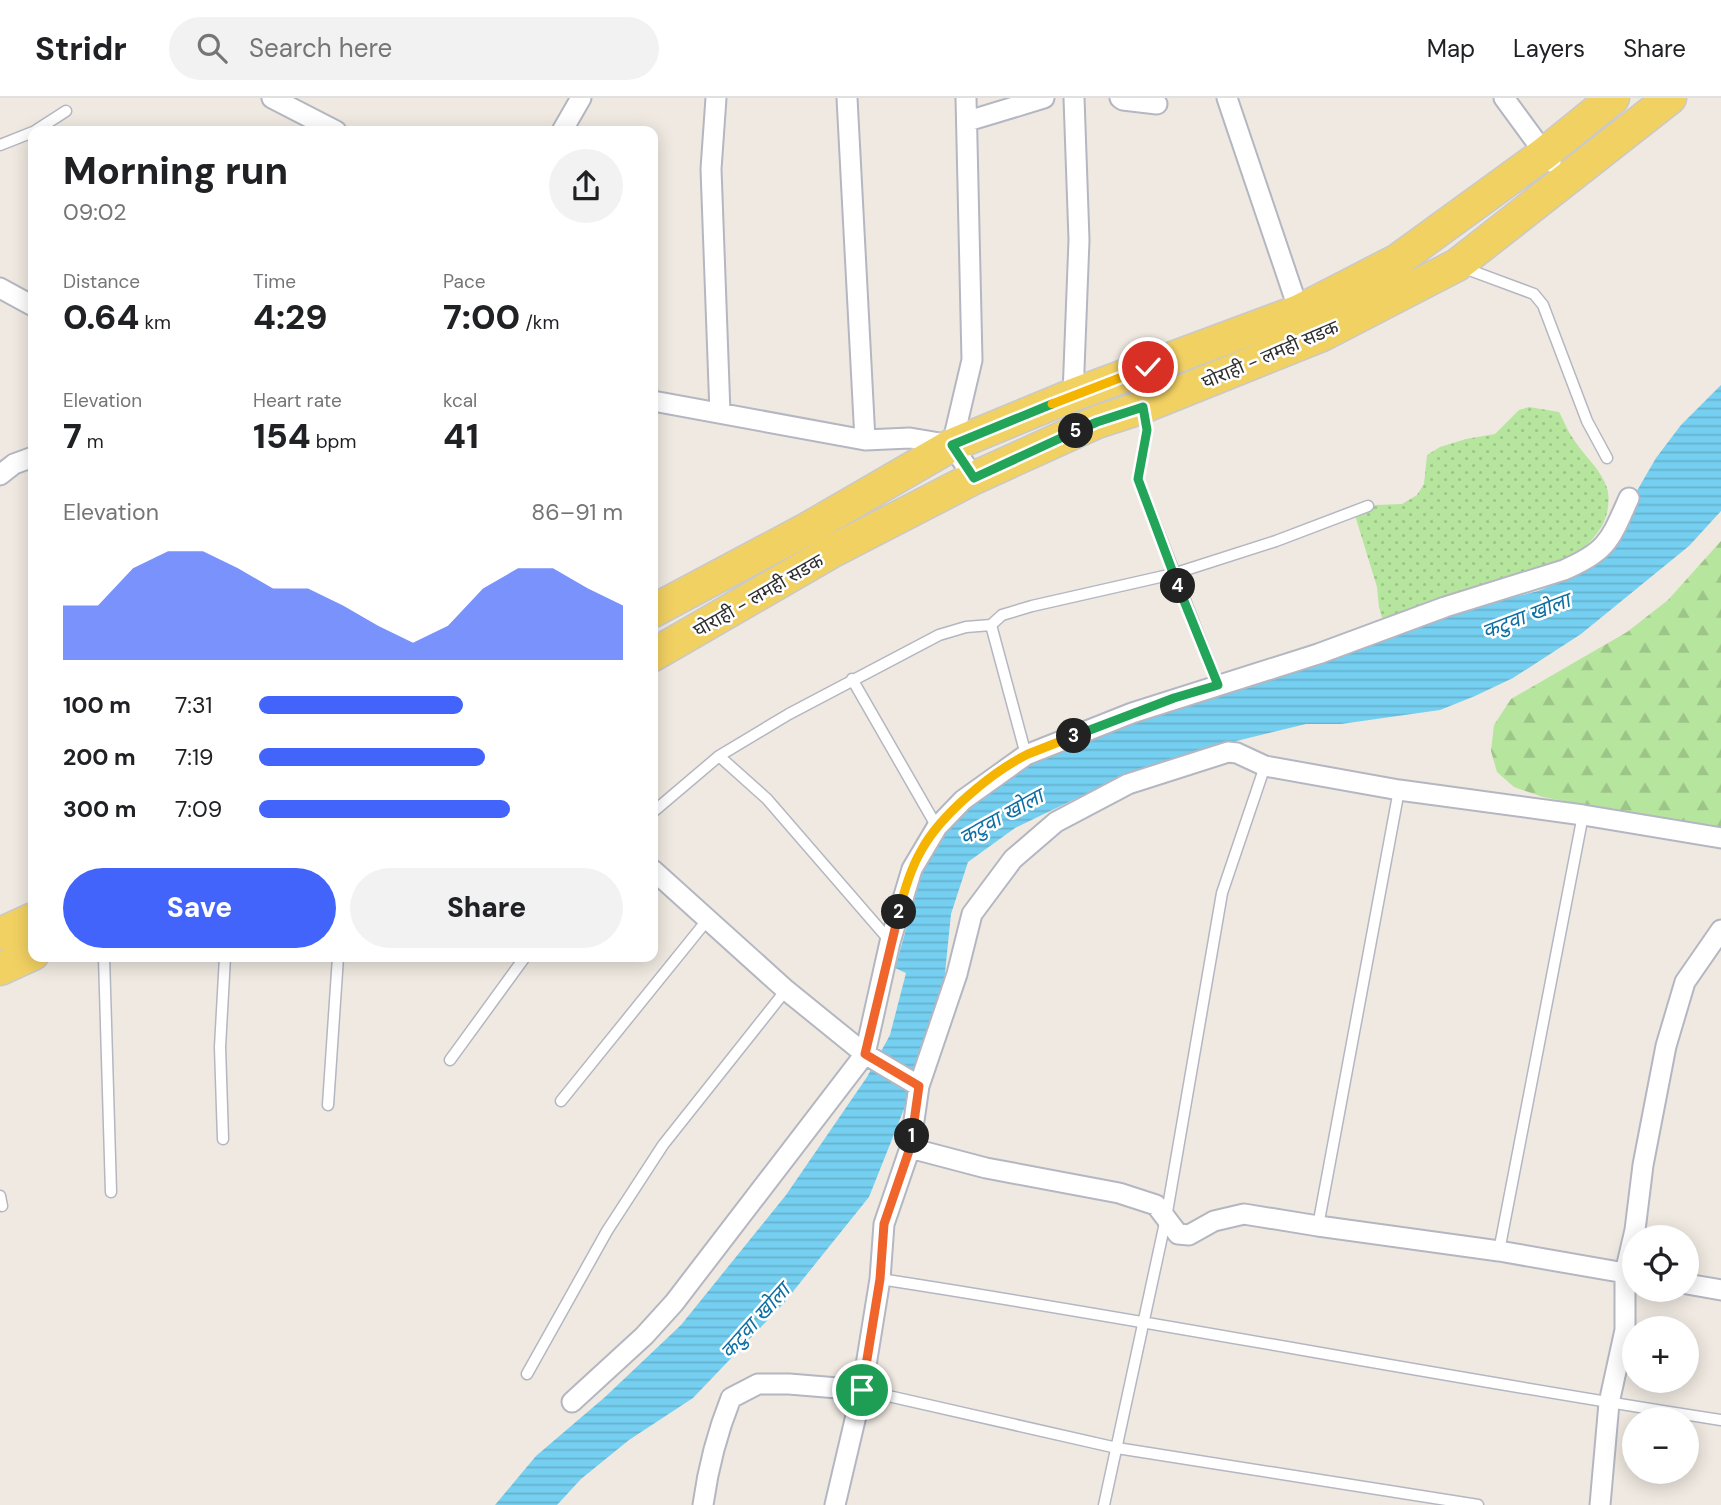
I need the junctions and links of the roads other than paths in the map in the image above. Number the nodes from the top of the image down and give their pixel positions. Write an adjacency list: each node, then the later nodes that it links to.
1 (272, 98): 17 (street)
2 (581, 98): 18 (street)
3 (716, 98): 30 (street)
4 (847, 98): 31 (street)
5 (966, 98): 15 (street)
6 (1044, 98): 15 (street)
7 (1074, 98): 27 (street)
8 (1120, 98): 13 (street)
9 (1227, 98): 26 (street)
10 (1504, 98): 21 (street)
11 (1613, 98): 21 (main road, घोराही - लमही सडक)
12 (1670, 98): 22 (main road, घोराही - लमही सडक)
13 (1157, 104)
14 (66, 111): 16 (lane)
15 (968, 121): 32 (street)
16 (43, 126)
17 (327, 126)
18 (565, 126)
19 (28, 134): 20 (lane)
20 (0, 145)
21 (1545, 153): 22 (street); 26 (main road, घोराही - लमही सडक)
22 (1566, 181): 23 (main road, घोराही - लमही सडक)
23 (1457, 265): 29 (main road, घोराही - लमही सडक); 33 (lane)
24 (0, 288): 25 (street)
25 (28, 303)
26 (1299, 311): 27 (main road, घोराही - लमही सडक)
27 (1073, 395): 32 (main road, घोराही - लमही सडक)
28 (658, 402): 30 (street)
29 (1143, 407): 36 (main road, घोराही - लमही सडक); 39 (lane)
30 (720, 413): 31 (street)
31 (865, 440): 32 (street)
32 (952, 445): 36 (street); 40 (main road, घोराही - लमही सडक)
33 (1607, 458)
34 (28, 459): 35 (street)
35 (0, 475)
36 (974, 478): 42 (main road, घोराही - लमही सडक)
37 (1629, 498): 44 (street)
38 (1368, 506): 39 (lane)
39 (1173, 574): 41 (lane); 44 (lane)
40 (658, 608)
41 (991, 625): 43 (lane); 45 (lane)
42 (658, 652)
43 (852, 679): 46 (lane); 51 (lane)
44 (1218, 685): 45 (street)
45 (1026, 755): 51 (street)
46 (719, 756): 49 (lane); 58 (lane)
47 (1265, 766): 48 (street); 68 (street); 74 (lane)
48 (1399, 790): 50 (street); 76 (lane)
49 (658, 808)
50 (1583, 815): 52 (street); 77 (lane)
51 (937, 827): 58 (street)
52 (1721, 838)
53 (658, 874): 54 (street)
54 (708, 918): 65 (street); 69 (lane)
55 (28, 921): 57 (main road)
56 (1721, 930): 75 (street)
57 (0, 934)
58 (890, 942): 66 (street)
59 (28, 956): 64 (main road)
60 (104, 962): 73 (lane)
61 (225, 962): 71 (lane)
62 (338, 962): 70 (lane)
63 (521, 962): 67 (lane)
64 (0, 969)
65 (786, 990): 66 (street); 84 (lane)
66 (865, 1054): 68 (street); 86 (street)
67 (450, 1060)
68 (919, 1086): 72 (street)
69 (561, 1101)
70 (328, 1105)
71 (223, 1139)
72 (910, 1148): 74 (street); 79 (street)
73 (111, 1192)
74 (1166, 1218): 76 (street); 83 (lane)
75 (1636, 1225)
76 (1318, 1226): 77 (street)
77 (1499, 1251): 78 (street)
78 (1622, 1272)
79 (880, 1279): 83 (lane); 85 (street)
80 (1699, 1286): 81 (street)
81 (1721, 1290)
82 (1627, 1302): 87 (street)
83 (1144, 1321): 87 (lane); 89 (lane)
84 (527, 1374)
85 (862, 1390): 89 (lane); 90 (street); 91 (street)
86 (572, 1402)
87 (1609, 1403): 88 (lane); 94 (street)
88 (1721, 1420)
89 (1117, 1448): 92 (lane); 93 (lane)
90 (703, 1505)
91 (835, 1505)
92 (1104, 1505)
93 (1478, 1505)
94 (1600, 1505)

